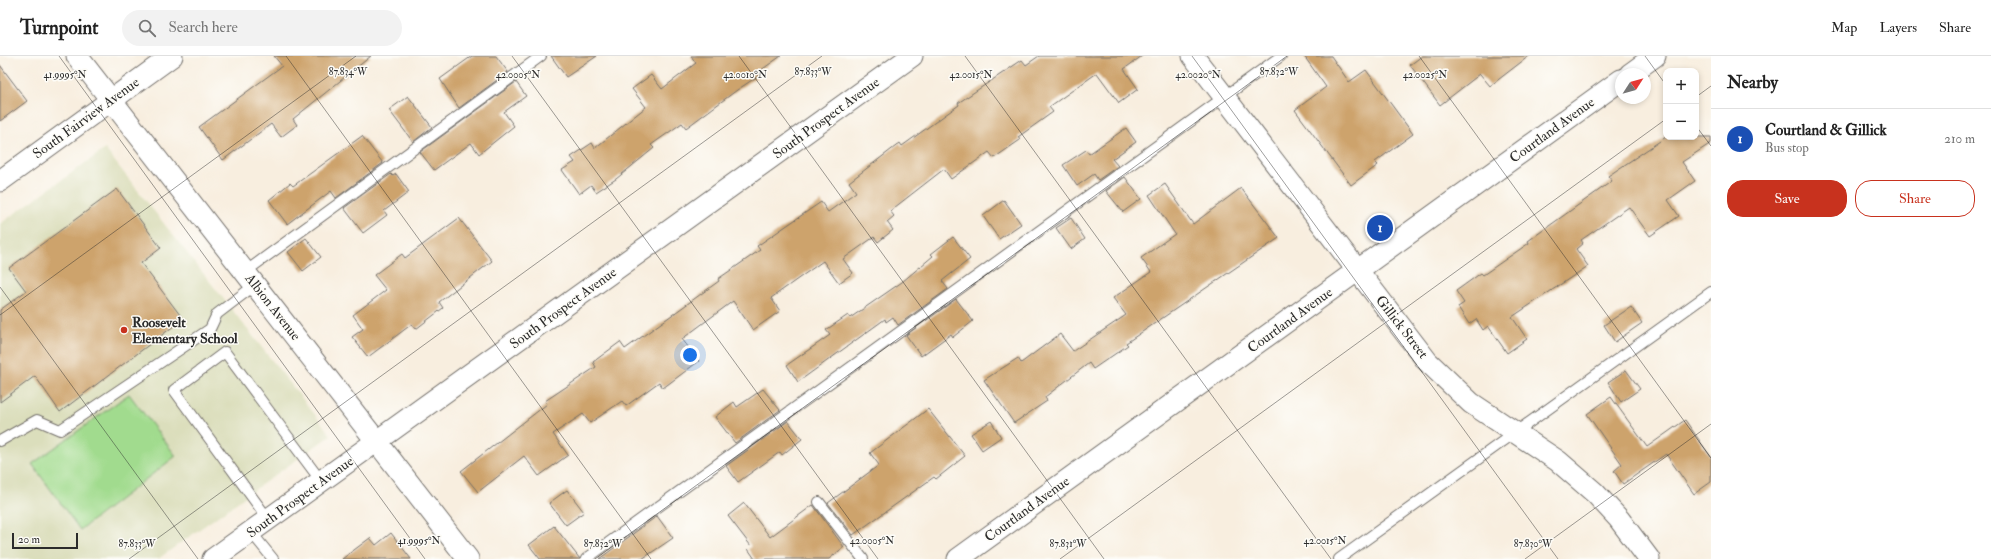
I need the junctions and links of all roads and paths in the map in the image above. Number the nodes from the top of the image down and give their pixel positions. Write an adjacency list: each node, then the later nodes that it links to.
1 (77, 56): 11 (street, Albion Avenue)
2 (172, 56): 11 (street, South Fairview Avenue)
3 (541, 56): 14 (lane)
4 (912, 56): 18 (street, South Prospect Avenue)
5 (1193, 56): 10 (street, Gillick Street)
6 (1281, 56): 10 (lane)
7 (1655, 56): 8 (street)
8 (1638, 68)
9 (1615, 84): 13 (street, Courtland Avenue)
10 (1224, 97): 13 (street, Gillick Street); 26 (lane)
11 (111, 100): 12 (street, South Fairview Avenue); 14 (street, Albion Avenue)
12 (0, 181)
13 (1358, 271): 16 (street, Gillick Street); 28 (street, Courtland Avenue)
14 (250, 279): 17 (lane); 18 (street, Albion Avenue)
15 (1711, 292): 16 (lane)
16 (1516, 432): 29 (lane); 30 (street, Gillick Street)
17 (0, 441)
18 (377, 441): 19 (street, South Prospect Avenue); 25 (street, Albion Avenue)
19 (321, 481): 21 (street, South Prospect Avenue); 21 (lane)
20 (819, 502): 27 (lane)
21 (268, 519): 22 (street, South Prospect Avenue)
22 (251, 532): 23 (street, South Prospect Avenue); 24 (lane)
23 (213, 559)
24 (273, 559)
25 (468, 559)
26 (586, 559)
27 (863, 559)
28 (958, 559)
29 (1339, 559)
30 (1649, 559)

